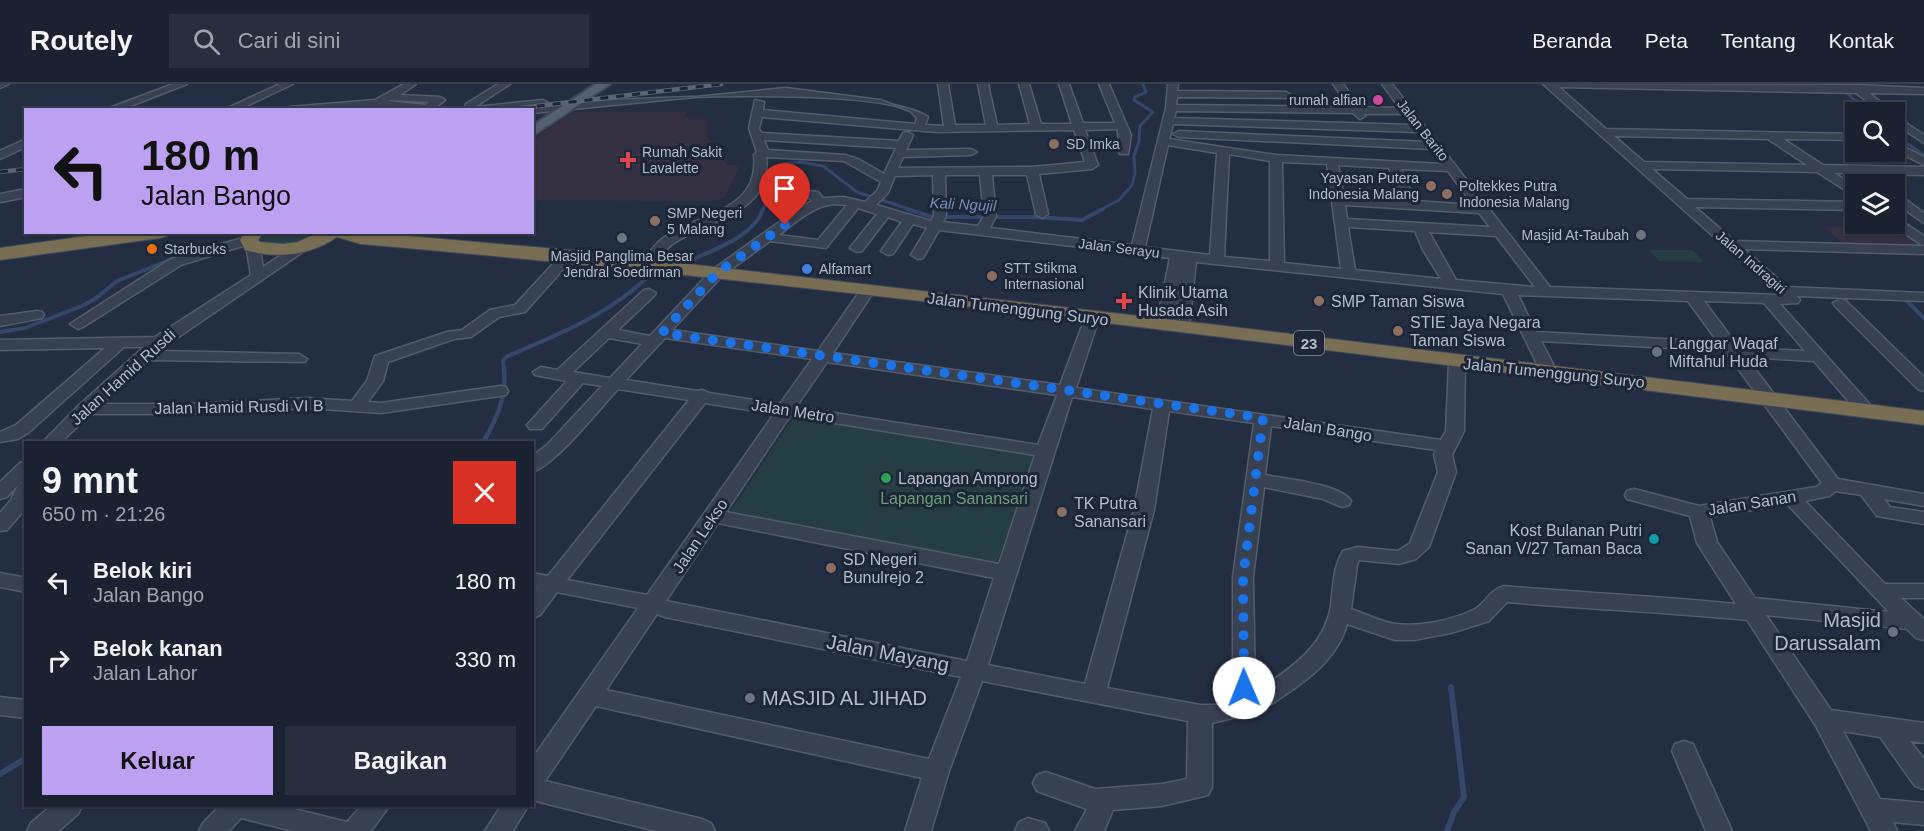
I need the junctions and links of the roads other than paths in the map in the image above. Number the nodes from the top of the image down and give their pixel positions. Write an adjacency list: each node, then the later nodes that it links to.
1 (182, 84): 32 (street)
2 (288, 84): 26 (street)
3 (411, 84): 25 (street)
4 (505, 84): 34 (street)
5 (686, 84): 16 (street)
6 (801, 84): 17 (street)
7 (943, 84): 51 (street)
8 (983, 84): 49 (street)
9 (1024, 84): 46 (street)
10 (1064, 84): 47 (street)
11 (1104, 84): 43 (street)
12 (1280, 84): 24 (street)
13 (1338, 84): 39 (street)
14 (1387, 84): 40 (street, Jalan Barito)
15 (1548, 84): 19 (street); 55 (street, Jalan Indragiri)
16 (667, 85): 23 (street)
17 (783, 85): 18 (street); 42 (street)
18 (764, 87): 21 (street); 41 (street)
19 (1847, 87): 22 (street); 27 (street)
20 (1173, 89): 24 (street); 36 (street)
21 (724, 90): 23 (street); 31 (street)
22 (1924, 91)
23 (590, 95): 35 (street); 37 (street); 53 (main road)
24 (1286, 95): 38 (street)
25 (390, 96): 28 (street); 28 (street)
26 (256, 97): 29 (street); 33 (street)
27 (1872, 102)
28 (377, 103): 30 (street)
29 (285, 107): 30 (street)
30 (355, 107)
31 (713, 107)
32 (115, 108)
33 (232, 108)
34 (470, 108)
35 (492, 108)
36 (1171, 108): 38 (street); 54 (street)
37 (534, 109)
38 (1293, 109): 39 (street); 44 (street)
39 (1356, 110): 40 (street); 50 (street)
40 (1408, 111): 52 (street, Jalan Barito)
41 (756, 113): 42 (street); 57 (street)
42 (915, 126): 51 (street); 63 (street)
43 (1121, 126): 47 (street); 65 (street)
44 (1302, 126): 50 (street); 54 (street); 60 (street)
45 (1905, 126): 61 (street)
46 (1035, 127): 47 (street); 49 (street)
47 (1078, 127): 77 (street)
48 (967, 128): 49 (street); 51 (street); 63 (street)
49 (992, 128)
50 (1367, 128): 52 (street)
51 (950, 129)
52 (1422, 129): 62 (street, Jalan Barito)
53 (534, 131)
54 (1165, 132): 60 (street); 66 (street); 117 (street)
55 (1603, 132): 56 (street); 73 (street, Jalan Indragiri)
56 (1770, 135): 58 (street); 75 (street)
57 (756, 136): 63 (street); 67 (street)
58 (1845, 137)
59 (1905, 139): 61 (street)
60 (1306, 141): 62 (street); 69 (street)
61 (1924, 141)
62 (1436, 147): 74 (street, Jalan Barito)
63 (901, 149): 83 (street)
64 (1905, 151): 71 (street)
65 (1124, 152)
66 (1224, 152): 68 (street); 124 (street)
67 (763, 153): 83 (street); 125 (street)
68 (1276, 158): 69 (street); 126 (street)
69 (1311, 161): 70 (street)
70 (1332, 162): 72 (street); 87 (street)
71 (1924, 162)
72 (1394, 165): 74 (street); 92 (street)
73 (1641, 165): 75 (street); 90 (street, Jalan Indragiri)
74 (1452, 168): 94 (street, Jalan Barito)
75 (1820, 168): 76 (street); 84 (street)
76 (1862, 169): 78 (street); 82 (street)
77 (1032, 171): 79 (street); 98 (street)
78 (1924, 171)
79 (986, 172): 81 (street); 102 (street)
80 (796, 173): 88 (street)
81 (939, 173): 83 (street); 101 (street)
82 (1868, 174)
83 (890, 177): 89 (street)
84 (1845, 185)
85 (24, 193): 86 (street)
86 (0, 198)
87 (1338, 201): 92 (street); 103 (street)
88 (819, 202): 89 (street, Jalan Serayu); 110 (street)
89 (870, 202): 97 (street, Jalan Serayu); 110 (street)
90 (1684, 203): 93 (street); 115 (street, Jalan Indragiri)
91 (1905, 204): 96 (street)
92 (1410, 205): 94 (street)
93 (1845, 206)
94 (1483, 208): 106 (street, Jalan Barito)
95 (1905, 208): 96 (street)
96 (1910, 208): 99 (street)
97 (885, 212): 100 (street, Jalan Serayu); 116 (street)
98 (1042, 214)
99 (1924, 219)
100 (910, 220): 101 (street, Jalan Serayu); 119 (street)
101 (937, 220): 102 (street, Jalan Serayu); 121 (street)
102 (987, 222): 117 (street, Jalan Serayu)
103 (1341, 223): 104 (street); 128 (street)
104 (1421, 228): 106 (street); 130 (street)
105 (1905, 228): 113 (street)
106 (1500, 232): 133 (street, Jalan Barito)
107 (145, 234): 120 (highway)
108 (328, 234): 114 (highway, 23)
109 (348, 234): 112 (highway, Jalan Tumenggung Suryo / 23)
110 (768, 237): 127 (street)
111 (248, 238): 114 (highway, 23); 129 (street); 144 (street)
112 (361, 238): 114 (highway, Jalan Tumenggung Suryo / 23); 122 (highway, Jalan Tumenggung Suryo / 23)
113 (1924, 242)
114 (307, 245): 129 (street, Jalan Hamid Rusdi)
115 (1732, 245): 118 (street); 135 (street, Jalan Indragiri)
116 (857, 248)
117 (1138, 250): 123 (street, Jalan Serayu)
118 (1924, 250)
119 (888, 251)
120 (0, 254)
121 (918, 255)
122 (568, 256): 125 (highway, Jalan Tumenggung Suryo / 23); 170 (street)
123 (1184, 256): 124 (street, Jalan Serayu); 145 (street)
124 (1217, 260): 126 (street, Jalan Serayu)
125 (648, 265): 127 (highway, Jalan Tumenggung Suryo / 23)
126 (1276, 267): 128 (street, Jalan Serayu)
127 (717, 273): 132 (highway, Jalan Tumenggung Suryo / 23); 148 (street)
128 (1349, 275): 130 (street, Jalan Serayu)
129 (258, 276): 149 (street, Jalan Hamid Rusdi)
130 (1451, 285): 131 (street, Jalan Serayu)
131 (1508, 290): 133 (street, Jalan Serayu); 147 (street)
132 (867, 291): 142 (highway, Jalan Tumenggung Suryo / 23); 154 (street, Jalan Lekso)
133 (1546, 292): 136 (street, Jalan Indragiri)
134 (649, 293): 146 (street)
135 (1789, 296): 137 (street); 138 (street, Jalan Indragiri); 139 (street)
136 (1693, 297): 138 (street, Jalan Indragiri); 152 (street)
137 (1924, 297)
138 (1768, 299): 156 (street)
139 (1840, 303): 140 (street); 164 (street)
140 (1880, 306)
141 (37, 315): 143 (street)
142 (1092, 318): 145 (highway, Jalan Tumenggung Suryo / 23); 166 (street)
143 (0, 321)
144 (78, 324)
145 (1173, 326): 158 (highway, Jalan Tumenggung Suryo / 23)
146 (606, 333): 148 (street, Jalan Bango); 161 (street)
147 (1532, 336): 152 (street); 160 (street)
148 (658, 337): 154 (street, Jalan Bango); 163 (street)
149 (158, 342): 150 (street); 153 (street, Jalan Hamid Rusdi)
150 (120, 344): 151 (street); 177 (street)
151 (8, 345): 155 (street)
152 (1734, 350): 156 (street); 168 (street)
153 (144, 355): 157 (street); 171 (street, Jalan Hamid Rusdi)
154 (823, 356): 166 (street, Jalan Bango); 172 (street, Jalan Lekso)
155 (0, 357)
156 (1820, 357): 173 (street)
157 (299, 359)
158 (1457, 362): 160 (highway, Jalan Tumenggung Suryo / 23); 179 (street)
159 (541, 372): 161 (street, Jalan Metro)
160 (1549, 372): 168 (highway, Jalan Tumenggung Suryo / 23)
161 (562, 374): 162 (street, Jalan Metro)
162 (580, 377): 163 (street, Jalan Metro); 176 (street)
163 (615, 382): 167 (street, Jalan Metro); 181 (street)
164 (1924, 386)
165 (500, 391): 170 (street, Jalan Hamid Rusdi VI B)
166 (1066, 391): 169 (street, Jalan Bango); 180 (street)
167 (702, 395): 172 (street, Jalan Metro); 198 (street)
168 (1767, 397): 173 (highway, Jalan Tumenggung Suryo / 23); 184 (street)
169 (1162, 404): 174 (street, Jalan Bango); 208 (street)
170 (356, 407): 171 (street, Jalan Hamid Rusdi VI B)
171 (85, 409): 178 (street, Jalan Hamid Rusdi)
172 (785, 410): 180 (street, Jalan Metro); 193 (street, Jalan Lekso)
173 (1867, 412): 175 (highway, Jalan Tumenggung Suryo / 23)
174 (1263, 418): 179 (street, Jalan Bango); 183 (street)
175 (1924, 418)
176 (536, 425)
177 (0, 437)
178 (52, 441)
179 (1446, 446): 205 (street, Jalan Mayang)
180 (1045, 451): 196 (street)
181 (534, 464)
182 (24, 469): 187 (street)
183 (1254, 479): 191 (street); 210 (street)
184 (1832, 484): 185 (street); 189 (street, Jalan Sanan)
185 (1867, 490): 190 (street); 194 (street)
186 (24, 492): 195 (street)
187 (0, 493)
188 (1634, 495): 192 (street)
189 (1791, 497): 192 (street, Jalan Sanan); 200 (street)
190 (1924, 500)
191 (1342, 501)
192 (1699, 512): 204 (street, Jalan Sanan)
193 (714, 516): 196 (street); 203 (street, Jalan Lekso)
194 (1924, 518)
195 (12, 519)
196 (1007, 573): 207 (street)
197 (0, 580): 199 (street)
198 (543, 582): 202 (street); 203 (street, Jalan Mayang)
199 (24, 585)
200 (1880, 591): 201 (street); 206 (street)
201 (1924, 591)
202 (534, 605)
203 (653, 606): 207 (street, Jalan Mayang); 209 (street, Jalan Lekso)
204 (1750, 609): 205 (street); 206 (street); 214 (street, Jalan Sanan)
205 (1340, 615): 210 (street, Jalan Mayang)
206 (1919, 627)
207 (975, 670): 208 (street, Jalan Mayang); 218 (street)
208 (1094, 695): 213 (street, Jalan Mayang)
209 (592, 696): 218 (street); 219 (street, Jalan Lekso)
210 (1252, 697): 213 (street, Jalan Mayang)
211 (0, 706): 212 (street)
212 (24, 709)
213 (1200, 714): 223 (street)
214 (1824, 719): 215 (street); 229 (street, Jalan Sanan)
215 (1887, 728): 216 (street); 220 (street)
216 (1924, 733)
217 (1684, 752): 240 (street)
218 (937, 771): 238 (street)
219 (534, 777)
220 (1924, 778)
221 (1046, 783): 223 (street)
222 (534, 790): 231 (street)
223 (1102, 800): 239 (street)
224 (68, 807): 232 (street)
225 (236, 807): 233 (street)
226 (241, 807): 234 (street)
227 (375, 807): 235 (street)
228 (514, 807): 236 (street)
229 (1872, 809): 230 (street); 241 (street, Jalan Sanan)
230 (1923, 814)
231 (655, 826): 237 (street)
232 (40, 831)
233 (212, 831)
234 (340, 831)
235 (356, 831)
236 (498, 831)
237 (702, 831)
238 (918, 831)
239 (1088, 831)
240 (1719, 831)
241 (1884, 831)

